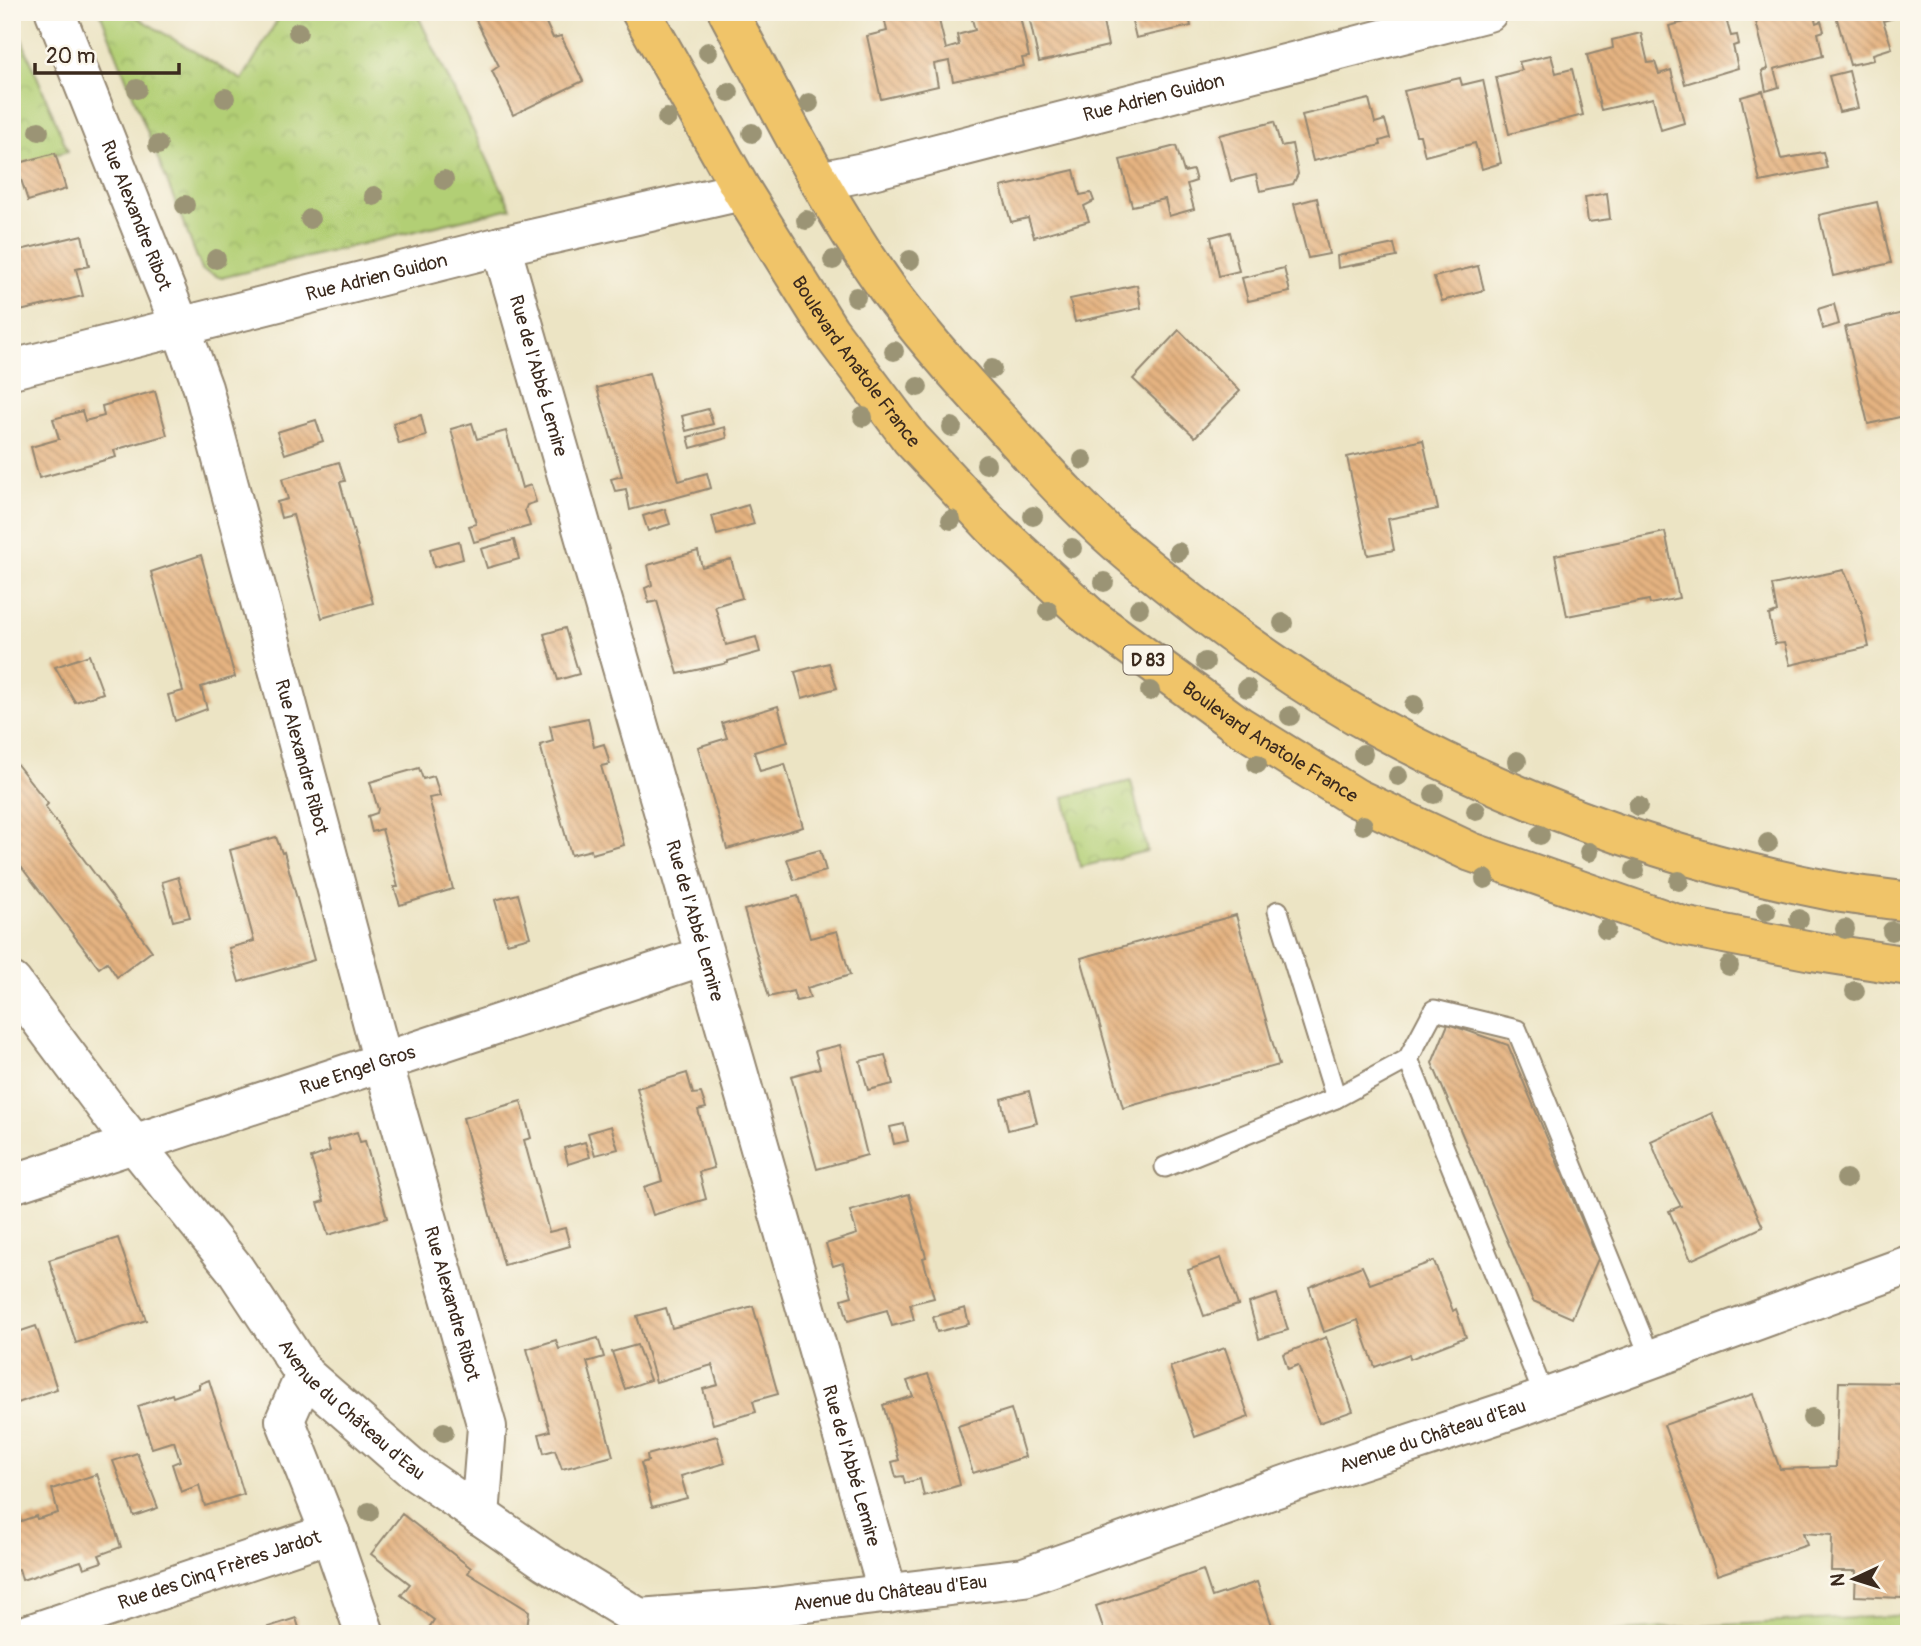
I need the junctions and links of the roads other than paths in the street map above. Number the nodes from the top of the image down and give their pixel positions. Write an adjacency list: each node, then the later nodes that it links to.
1 (55, 12): 8 (street, Rue Alexandre Ribot)
2 (641, 12): 6 (main road, Boulevard Anatole France / D 83)
3 (728, 12): 5 (main road)
4 (1488, 12): 5 (street, Rue Adrien Guidon)
5 (819, 181): 10 (main road)
6 (742, 191): 7 (street, Rue Adrien Guidon); 13 (main road, Boulevard Anatole France / D 83)
7 (501, 246): 8 (street, Rue Adrien Guidon); 12 (street, Rue de l'Abbé Lemire)
8 (181, 328): 9 (street, Rue Adrien Guidon); 16 (street, Rue Alexandre Ribot)
9 (12, 369)
10 (1909, 902)
11 (1278, 911): 17 (lane)
12 (704, 956): 16 (street, Rue Engel Gros); 27 (street, Rue de l'Abbé Lemire)
13 (1909, 966)
14 (12, 982): 18 (street, Avenue du Château d'Eau)
15 (1408, 1059): 17 (lane); 22 (lane); 24 (lane)
16 (383, 1062): 18 (street, Rue Engel Gros); 25 (street, Rue Alexandre Ribot)
17 (1336, 1098): 19 (lane)
18 (134, 1144): 20 (street, Rue Engel Gros); 23 (street, Avenue du Château d'Eau)
19 (1165, 1167)
20 (12, 1184)
21 (1909, 1265): 22 (street, Avenue du Château d'Eau)
22 (1651, 1359): 24 (street, Avenue du Château d'Eau)
23 (304, 1375): 25 (street, Avenue du Château d'Eau); 26 (street)
24 (1545, 1398): 27 (street, Avenue du Château d'Eau)
25 (480, 1517): 28 (street, Avenue du Château d'Eau)
26 (330, 1533): 29 (street, Rue des Cinq Frères Jardot); 30 (street)
27 (888, 1594): 28 (street, Avenue du Château d'Eau)
28 (633, 1629)
29 (29, 1634)
30 (365, 1634)

